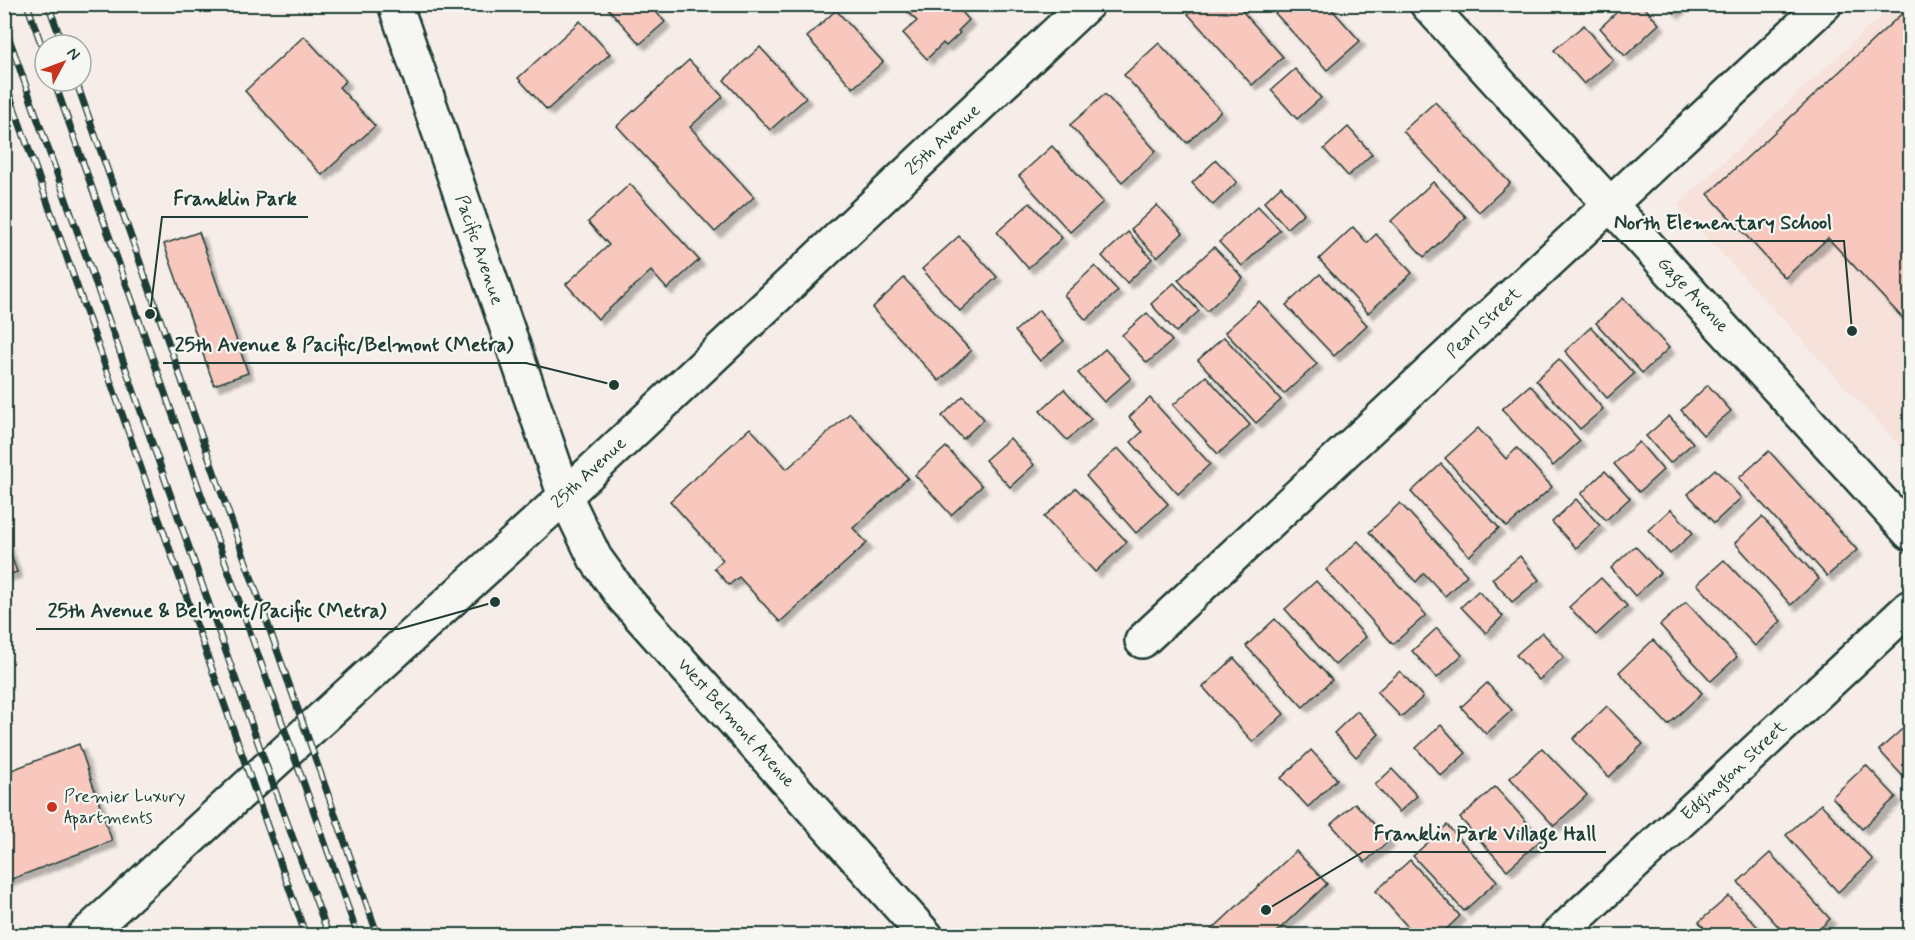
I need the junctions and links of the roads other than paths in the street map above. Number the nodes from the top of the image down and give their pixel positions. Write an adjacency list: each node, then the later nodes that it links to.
1 (395, 4): 6 (street, Pacific Avenue)
2 (1087, 4): 6 (street, 25th Avenue)
3 (1427, 4): 5 (street, Gage Avenue)
4 (1825, 4): 5 (street, Pearl Street)
5 (1610, 205): 7 (street, Gage Avenue); 9 (street, Pearl Street)
6 (565, 496): 10 (street, 25th Avenue); 11 (street, West Belmont Avenue)
7 (1911, 533)
8 (1911, 607): 12 (street, Edgington Street)
9 (1142, 641)
10 (84, 936)
11 (926, 936)
12 (1557, 936)

